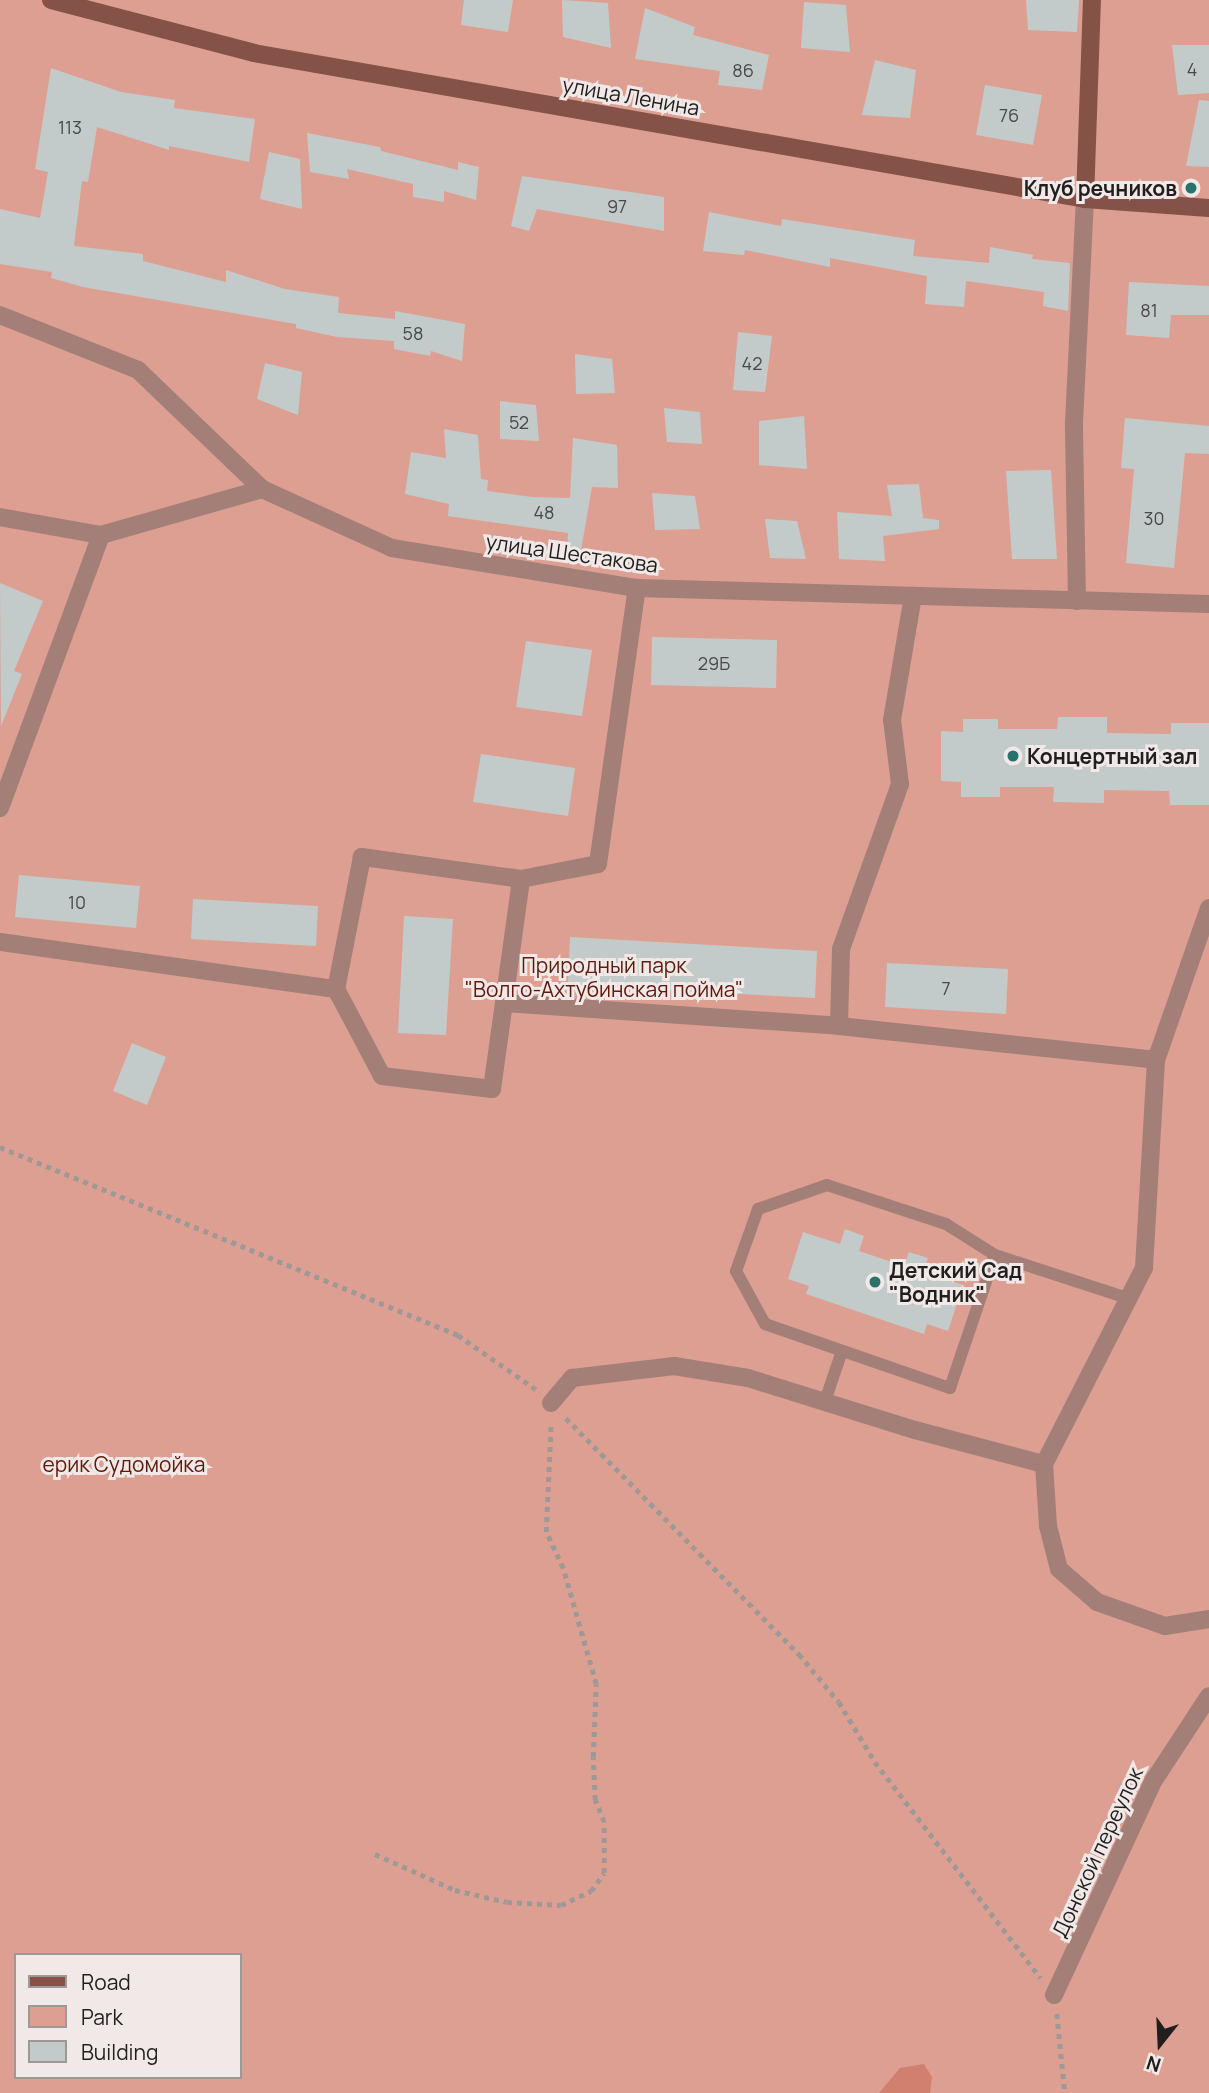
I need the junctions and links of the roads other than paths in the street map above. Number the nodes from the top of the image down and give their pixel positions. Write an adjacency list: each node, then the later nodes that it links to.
1 (51, 0): 3 (street, улица Ленина)
2 (1092, 0): 4 (street)
3 (97, 6): 4 (street, улица Ленина)
4 (1084, 199): 5 (street, улица Ленина); 12 (street)
5 (1209, 208)
6 (0, 315): 7 (street, улица Шестакова)
7 (262, 489): 9 (street); 10 (street, улица Шестакова)
8 (0, 517): 9 (street)
9 (101, 535): 14 (street)
10 (638, 589): 11 (street, улица Шестакова); 15 (street)
11 (913, 596): 12 (street, улица Шестакова); 20 (street)
12 (1077, 601): 13 (street, улица Шестакова)
13 (1209, 604)
14 (0, 808)
15 (521, 879): 18 (street); 19 (street)
16 (1209, 908): 21 (street)
17 (0, 942): 18 (street)
18 (336, 989): 19 (street)
19 (504, 1003): 20 (street)
20 (839, 1026): 21 (street)
21 (1156, 1060): 23 (street)
22 (995, 1255): 23 (lane); 24 (lane); 24 (lane)
23 (1126, 1298): 27 (street)
24 (842, 1350): 25 (lane)
25 (825, 1401): 26 (street); 27 (street)
26 (551, 1404)
27 (1044, 1464): 28 (street)
28 (1209, 1619)
29 (1209, 1696): 30 (street, Донской переулок)
30 (1054, 1995)

